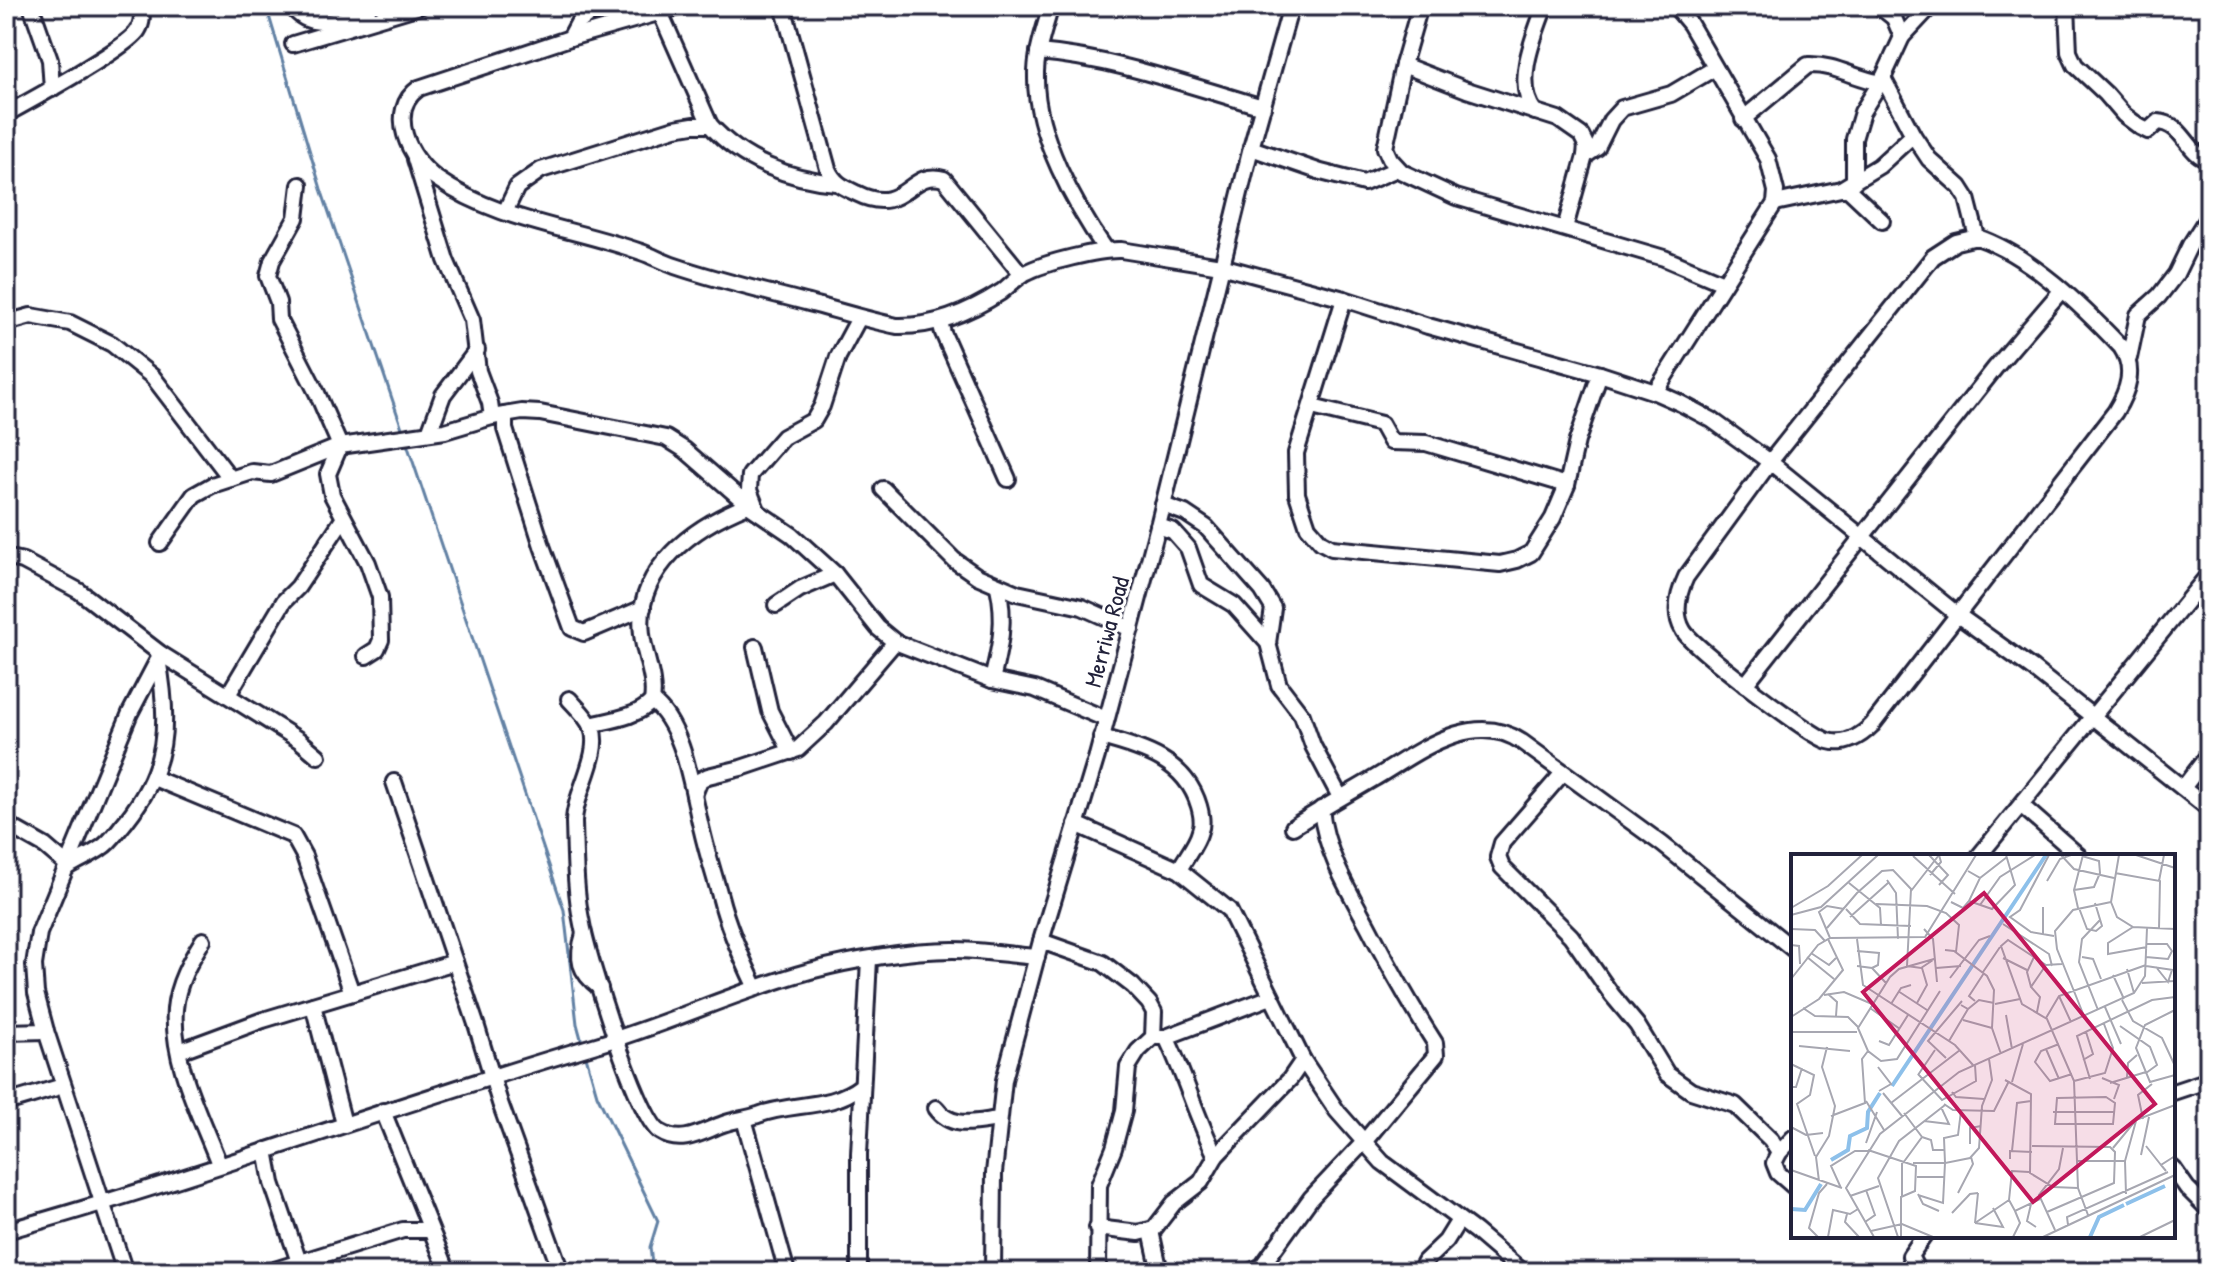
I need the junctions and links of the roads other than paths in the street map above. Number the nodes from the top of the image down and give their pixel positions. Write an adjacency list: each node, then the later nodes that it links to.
1 (31, 6): 25 (street)
2 (141, 6): 25 (street)
3 (292, 6): 4 (street)
4 (387, 6)
5 (420, 6): 20 (street)
6 (600, 6): 19 (street)
7 (683, 6): 17 (street)
8 (783, 6): 37 (street)
9 (1051, 6): 21 (street)
10 (1291, 6): 26 (street, Merriwa Road)
11 (1420, 6): 22 (street)
12 (1545, 6): 27 (street)
13 (1675, 6): 23 (street)
14 (1879, 6): 18 (street)
15 (1931, 6): 18 (street)
16 (2067, 6): 35 (street)
17 (660, 12): 19 (street); 30 (street)
18 (1902, 37): 24 (street)
19 (570, 38): 33 (street)
20 (293, 44)
21 (1038, 52): 26 (street); 46 (street)
22 (1403, 65): 27 (street); 36 (street)
23 (1715, 68): 29 (street); 34 (street)
24 (1880, 80): 29 (street); 31 (street); 39 (street)
25 (52, 89): 28 (street)
26 (1263, 107): 32 (street, Merriwa Road)
27 (1535, 112): 34 (street)
28 (6, 114)
29 (1743, 119): 40 (street)
30 (710, 125): 37 (street); 41 (street)
31 (1913, 135): 39 (street); 45 (street)
32 (1251, 148): 36 (street); 47 (street, Merriwa Road)
33 (414, 155): 41 (street); 55 (street)
34 (1585, 156): 44 (street)
35 (2208, 164)
36 (1397, 169): 44 (street)
37 (836, 183): 48 (street)
38 (300, 185): 62 (street)
39 (1848, 186): 40 (street); 43 (street)
40 (1775, 203): 49 (street)
41 (505, 212): 52 (street)
42 (2209, 215): 56 (street)
43 (1882, 221)
44 (1565, 228): 49 (street)
45 (1977, 237): 50 (street); 63 (street)
46 (1106, 250): 47 (street); 48 (street)
47 (1221, 266): 51 (street); 68 (street, Merriwa Road)
48 (1022, 275): 53 (street)
49 (1723, 283): 58 (street)
50 (2061, 291): 56 (street); 72 (street)
51 (1344, 299): 57 (street); 59 (street)
52 (859, 318): 53 (street); 69 (street)
53 (940, 322): 65 (street)
54 (6, 323): 64 (street)
55 (477, 350): 60 (street); 61 (street)
56 (2129, 358): 80 (street)
57 (1600, 374): 58 (street); 66 (street)
58 (1655, 392): 63 (street)
59 (1312, 407): 66 (street); 66 (street)
60 (499, 416): 61 (street); 69 (street); 79 (street)
61 (429, 433): 62 (street)
62 (340, 446): 64 (street); 70 (street)
63 (1770, 462): 72 (street); 88 (street)
64 (231, 479): 73 (street)
65 (1008, 479)
66 (1567, 485)
67 (883, 489): 77 (street)
68 (1163, 505): 71 (street, Merriwa Road); 83 (street)
69 (753, 508): 75 (street); 79 (street)
70 (343, 519): 85 (street); 89 (street)
71 (1158, 526): 81 (street, Merriwa Road); 83 (street)
72 (1863, 538): 80 (street); 88 (street)
73 (160, 543)
74 (6, 557): 86 (street)
75 (835, 574): 78 (street); 82 (street)
76 (2209, 574): 92 (street)
77 (998, 587): 81 (street); 87 (street)
78 (776, 605)
79 (643, 608): 91 (street)
80 (1959, 616): 88 (street); 92 (street)
81 (1131, 629): 93 (street, Merriwa Road)
82 (895, 642): 87 (street); 96 (street)
83 (1268, 643): 104 (street)
84 (755, 647): 96 (street)
85 (366, 656)
86 (159, 657): 89 (street); 100 (street); 113 (street)
87 (992, 680): 93 (street)
88 (1745, 685)
89 (228, 695): 98 (street)
90 (569, 699): 94 (street)
91 (652, 701): 94 (street); 103 (street)
92 (2093, 716): 102 (street); 105 (street)
93 (1106, 719): 95 (street, Merriwa Road)
94 (590, 725): 128 (street)
95 (1101, 737): 109 (street, Merriwa Road); 114 (street)
96 (791, 752): 103 (street)
97 (2209, 754): 102 (street)
98 (318, 756)
99 (1562, 774): 104 (street); 117 (street); 145 (street)
100 (154, 778): 113 (street); 122 (street)
101 (394, 782): 120 (street)
102 (2183, 788): 107 (street)
103 (694, 796): 121 (street)
104 (1340, 797): 106 (street)
105 (2021, 805): 111 (street); 112 (street)
106 (1321, 809): 110 (street); 143 (street)
107 (2209, 809)
108 (6, 824): 113 (street)
109 (1076, 824): 114 (street); 116 (street, Merriwa Road)
110 (1293, 827)
111 (1981, 854)
112 (2077, 854)
113 (67, 865): 125 (street)
114 (1179, 870): 123 (street)
115 (203, 940): 129 (street)
116 (1041, 941): 118 (street, Merriwa Road); 127 (street)
117 (1791, 947)
118 (1037, 957): 119 (street); 140 (street, Merriwa Road)
119 (869, 959): 121 (street); 134 (street)
120 (455, 962): 122 (street); 131 (street)
121 (756, 988): 128 (street)
122 (352, 993): 124 (street)
123 (1271, 997): 127 (street); 130 (street)
124 (313, 1005): 129 (street); 141 (street)
125 (46, 1031): 126 (street); 133 (street)
126 (6, 1032)
127 (1159, 1037): 146 (street); 154 (street)
128 (615, 1038): 131 (street); 139 (street)
129 (179, 1051): 147 (street)
130 (1303, 1060): 143 (street); 146 (street)
131 (493, 1077): 138 (street); 165 (street)
132 (2209, 1080): 135 (street)
133 (63, 1086): 136 (street); 150 (street)
134 (861, 1086): 139 (street); 167 (street)
135 (2175, 1091)
136 (6, 1103)
137 (936, 1108): 140 (street)
138 (383, 1111): 141 (street); 151 (street)
139 (744, 1119): 166 (street)
140 (999, 1119): 168 (street, Merriwa Road)
141 (344, 1124): 144 (street)
142 (1791, 1140): 145 (street)
143 (1364, 1142): 153 (street); 161 (street)
144 (266, 1150): 147 (street); 160 (street)
145 (1779, 1153): 149 (street)
146 (1216, 1156): 158 (street)
147 (219, 1164): 150 (street)
148 (2175, 1171): 152 (street)
149 (1791, 1184)
150 (103, 1204): 157 (street); 162 (street)
151 (421, 1209): 155 (street); 156 (street)
152 (2209, 1210)
153 (1459, 1220): 171 (street); 172 (street)
154 (1097, 1228): 158 (street); 169 (street)
155 (403, 1230): 156 (street); 160 (street)
156 (429, 1230): 164 (street)
157 (6, 1231)
158 (1151, 1231): 170 (street)
159 (1923, 1238): 173 (street)
160 (299, 1262): 163 (street)
161 (1259, 1270)
162 (125, 1272)
163 (268, 1272)
164 (448, 1272)
165 (561, 1272)
166 (787, 1272)
167 (859, 1272)
168 (993, 1272)
169 (1098, 1272)
170 (1160, 1272)
171 (1419, 1272)
172 (1523, 1272)
173 (1918, 1272)

